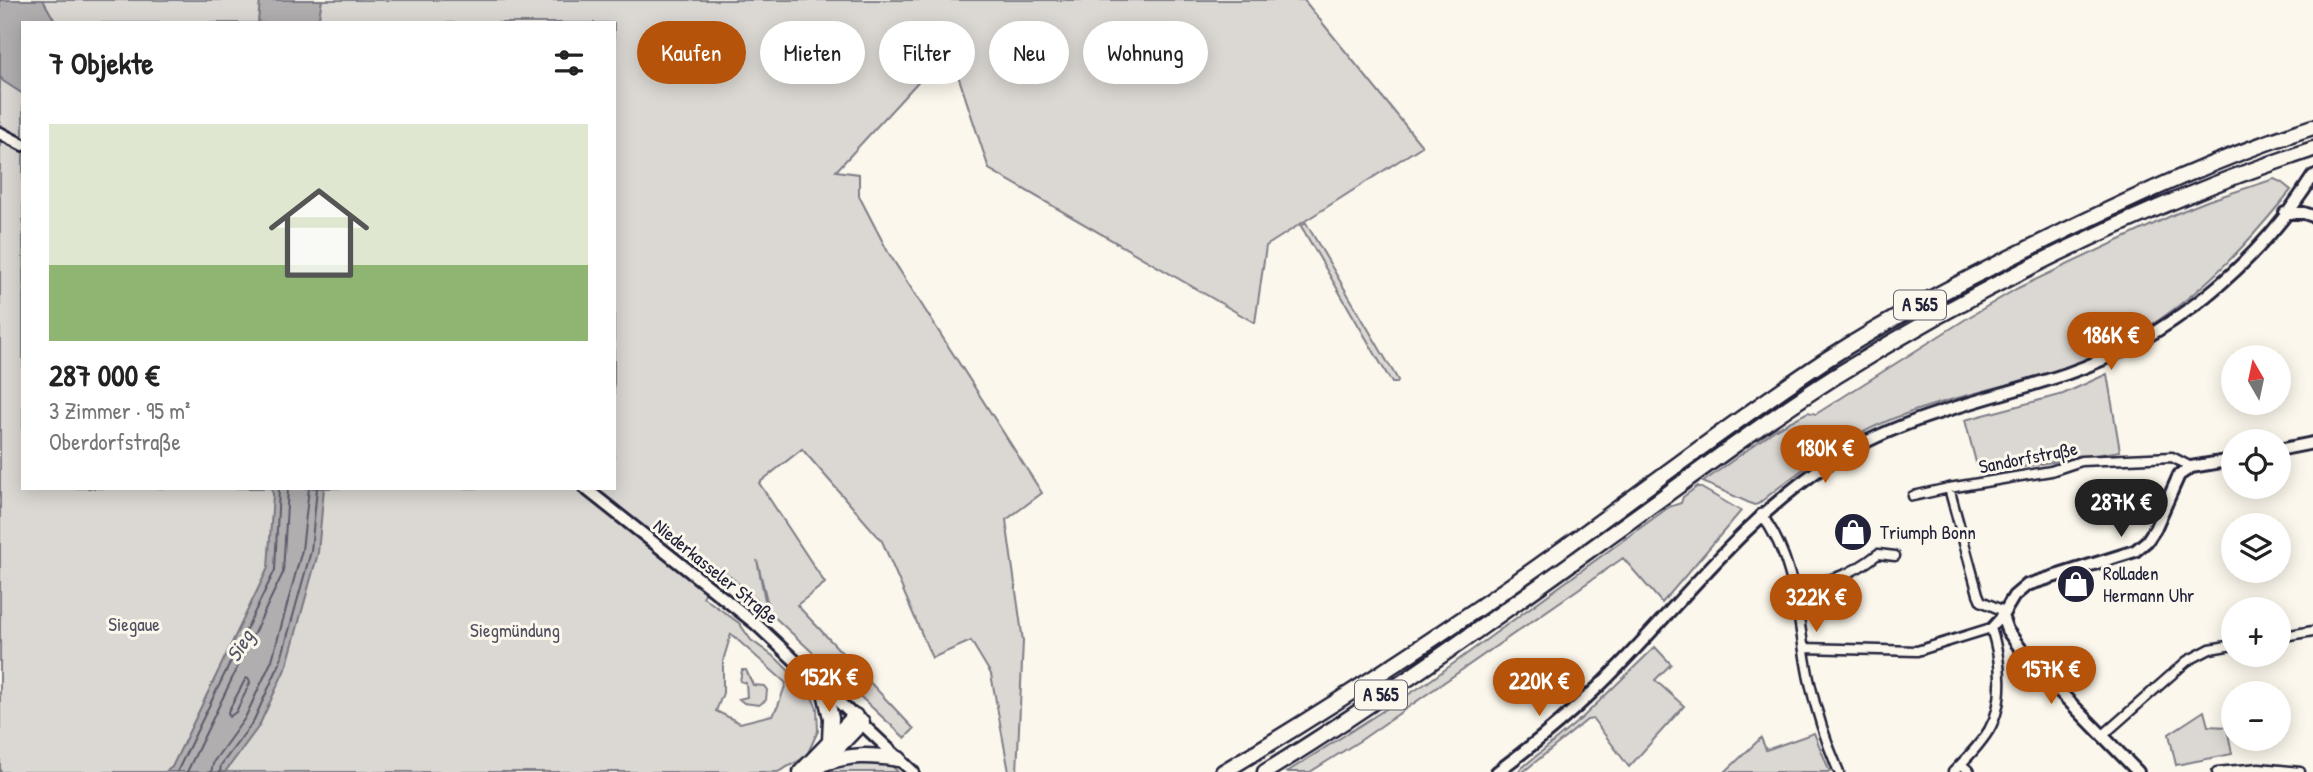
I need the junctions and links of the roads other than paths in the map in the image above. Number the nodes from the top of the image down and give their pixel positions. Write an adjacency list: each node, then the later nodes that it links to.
1 (2313, 127): 33 (highway, A 565)
2 (0, 133): 3 (main road)
3 (21, 144)
4 (2313, 149): 34 (highway, A 565)
5 (2312, 182): 6 (main road)
6 (2286, 213): 7 (main road); 15 (main road)
7 (2313, 216)
8 (2313, 445): 9 (main road)
9 (2291, 448)
10 (2221, 462): 11 (main road)
11 (2191, 467): 12 (street, Sandorfstraße); 18 (main road)
12 (1949, 488): 14 (street, Sandorfstraße); 18 (street)
13 (587, 490): 24 (main road, Niederkasseler Straße)
14 (1913, 496)
15 (1761, 514): 17 (street); 35 (main road)
16 (1895, 556): 17 (street)
17 (1794, 586): 23 (street)
18 (2003, 614): 19 (street); 26 (main road)
19 (1991, 628): 23 (street); 29 (street)
20 (2313, 631): 21 (street)
21 (2291, 635)
22 (2221, 647): 26 (street)
23 (1804, 648): 36 (street)
24 (824, 688): 25 (main road, Niederkasseler Straße); 27 (highway)
25 (859, 719): 27 (highway); 28 (main road, Niederkasseler Straße); 30 (highway)
26 (2102, 736): 39 (main road)
27 (830, 741): 31 (highway)
28 (899, 759): 30 (highway); 32 (main road, Niederkasseler Straße)
29 (1961, 764): 37 (street); 38 (street)
30 (819, 768)
31 (801, 772)
32 (913, 772)
33 (1223, 772)
34 (1265, 772)
35 (1497, 772)
36 (1839, 772)
37 (1953, 772)
38 (1970, 772)
39 (2138, 772)
40 (2217, 772): 41 (street)
41 (2300, 772)

